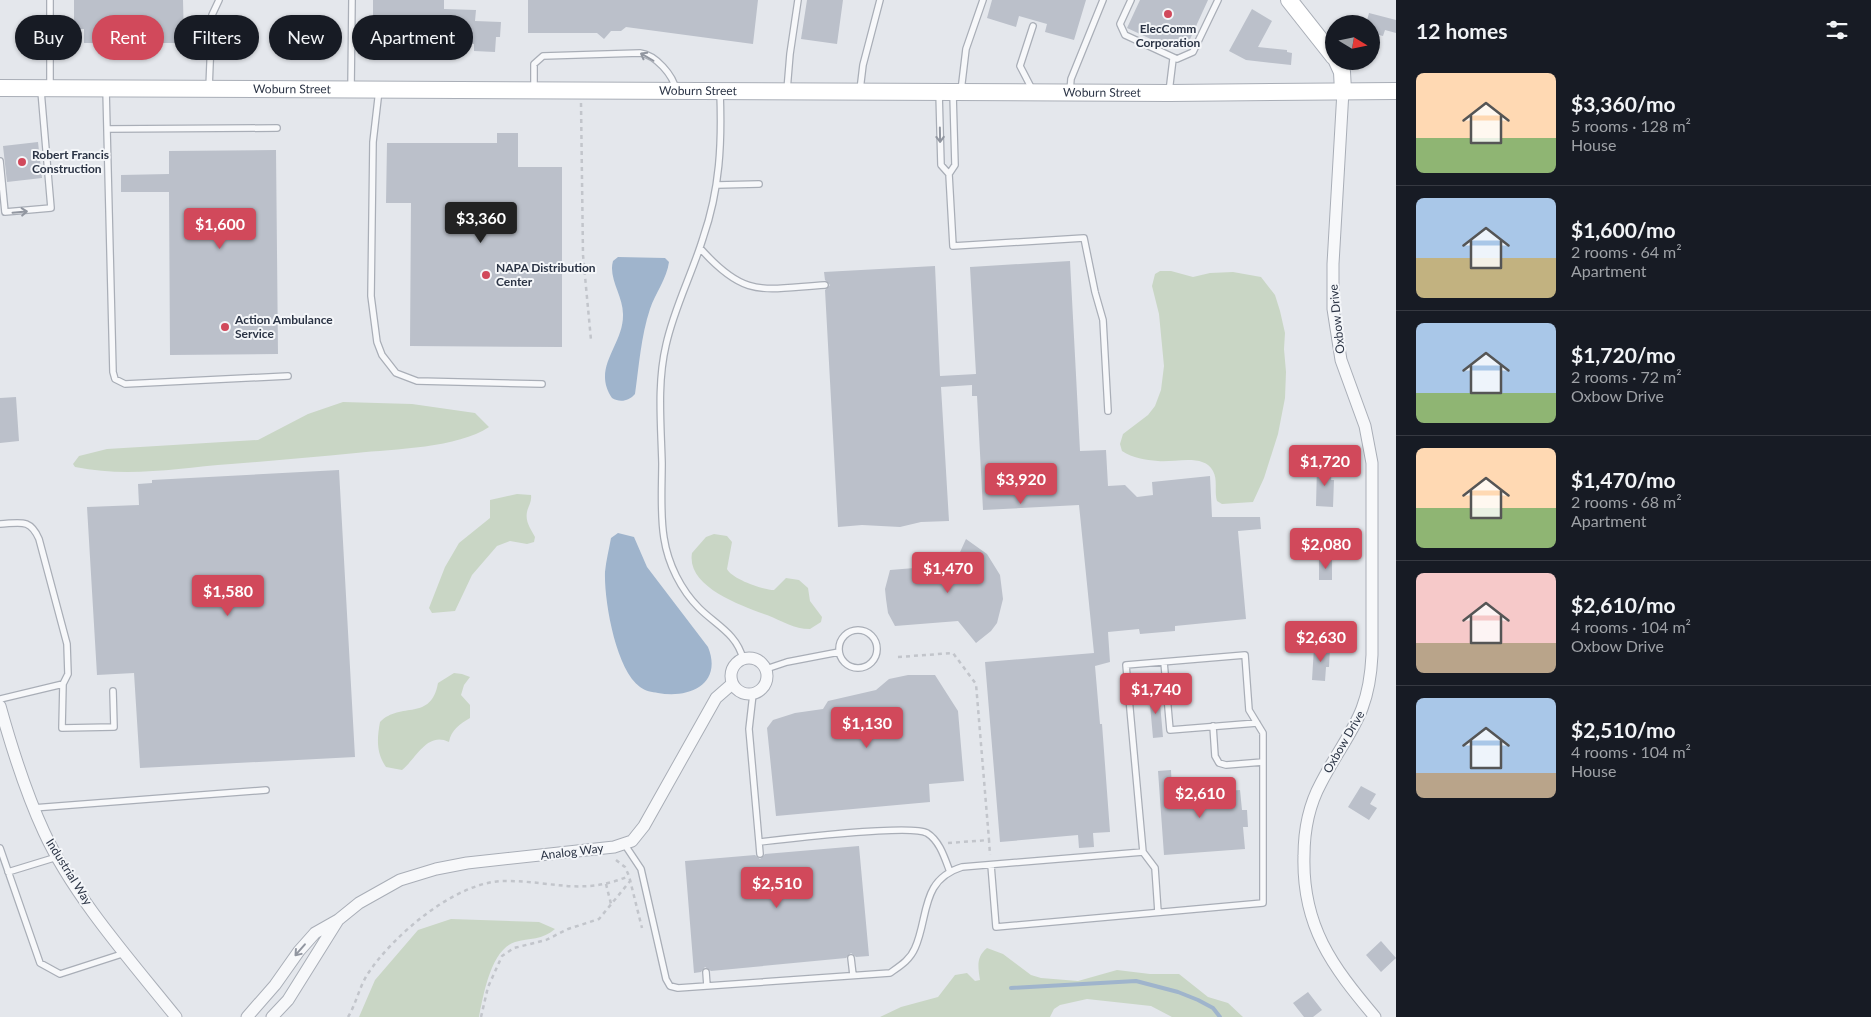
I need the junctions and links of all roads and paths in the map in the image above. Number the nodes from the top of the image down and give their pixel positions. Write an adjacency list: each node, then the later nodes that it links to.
1 (50, 0): 16 (lane)
2 (219, 0): 18 (lane)
3 (352, 0): 19 (lane)
4 (798, 0): 27 (lane)
5 (880, 0): 28 (lane)
6 (983, 0): 29 (lane)
7 (1103, 0): 31 (lane)
8 (1130, 0): 13 (lane)
9 (1218, 0): 13 (lane)
10 (1289, 0): 12 (street)
11 (1033, 26): 30 (lane)
12 (1325, 46)
13 (1173, 59): 32 (lane)
14 (1341, 70): 22 (street)
15 (0, 88): 16 (street, Woburn Street)
16 (46, 89): 17 (street, Woburn Street); 35 (lane, one-way to 16)
17 (106, 89): 18 (street, Woburn Street); 34 (lane)
18 (209, 90): 19 (street, Woburn Street)
19 (351, 90): 20 (street, Woburn Street)
20 (379, 90): 21 (street, Woburn Street); 43 (lane)
21 (534, 91): 24 (street, Woburn Street); 25 (lane, one-way to 21)
22 (1343, 91): 23 (street, Woburn Street); 32 (street, Woburn Street); 91 (street, Oxbow Drive)
23 (1396, 91)
24 (581, 92): 25 (street, Woburn Street); 41 (path)
25 (676, 92): 26 (street, Woburn Street)
26 (720, 92): 27 (street, Woburn Street); 38 (lane)
27 (787, 92): 28 (street, Woburn Street)
28 (860, 92): 29 (street, Woburn Street)
29 (951, 92): 30 (street, Woburn Street); 36 (lane); 36 (lane, one-way to 36)
30 (1034, 93): 31 (street, Woburn Street)
31 (1070, 93): 32 (street, Woburn Street)
32 (1169, 93)
33 (276, 128): 34 (lane)
34 (107, 129): 42 (lane)
35 (0, 161)
36 (949, 174): 44 (lane)
37 (759, 184): 38 (lane)
38 (717, 186): 39 (lane)
39 (700, 248): 40 (lane); 48 (lane)
40 (825, 285)
41 (591, 340)
42 (288, 376)
43 (542, 384)
44 (1108, 411)
45 (0, 524): 51 (lane)
46 (839, 652): 46 (lane); 50 (lane)
47 (898, 657): 62 (path)
48 (743, 659): 50 (street); 52 (street)
49 (1164, 662): 57 (lane); 58 (lane); 67 (lane)
50 (766, 669): 54 (street)
51 (63, 684): 53 (lane); 55 (lane)
52 (732, 684): 54 (street); 64 (street)
53 (113, 691)
54 (753, 694): 63 (lane)
55 (0, 700)
56 (0, 706): 61 (street, Industrial Way)
57 (1256, 723): 58 (lane); 59 (lane)
58 (1213, 726): 59 (lane)
59 (1263, 762): 78 (lane)
60 (266, 790): 61 (lane)
61 (33, 808): 69 (street, Industrial Way)
62 (989, 840): 65 (path); 71 (path)
63 (759, 842): 65 (lane); 68 (lane)
64 (625, 844): 79 (street, Analog Way); 85 (lane)
65 (940, 847): 73 (lane)
66 (0, 848): 72 (lane)
67 (1143, 852): 71 (lane); 78 (lane)
68 (760, 854)
69 (57, 857): 72 (lane); 81 (street, Industrial Way)
70 (615, 860): 74 (path)
71 (991, 865): 73 (lane); 78 (lane)
72 (8, 872): 81 (lane)
73 (950, 872): 84 (lane)
74 (629, 876): 75 (path); 76 (path)
75 (631, 880): 77 (path); 80 (path)
76 (606, 884): 77 (path); 89 (path)
77 (611, 904): 90 (path)
78 (1158, 912)
79 (338, 920): 87 (street, Analog Way, one-way to 87); 88 (street, Analog Way)
80 (642, 928)
81 (125, 953): 86 (street, Industrial Way)
82 (851, 958): 84 (lane)
83 (706, 972): 85 (lane)
84 (853, 975): 85 (lane)
85 (707, 986)
86 (176, 1017)
87 (247, 1017)
88 (272, 1017)
89 (348, 1017)
90 (481, 1017)
91 (1375, 1017)

